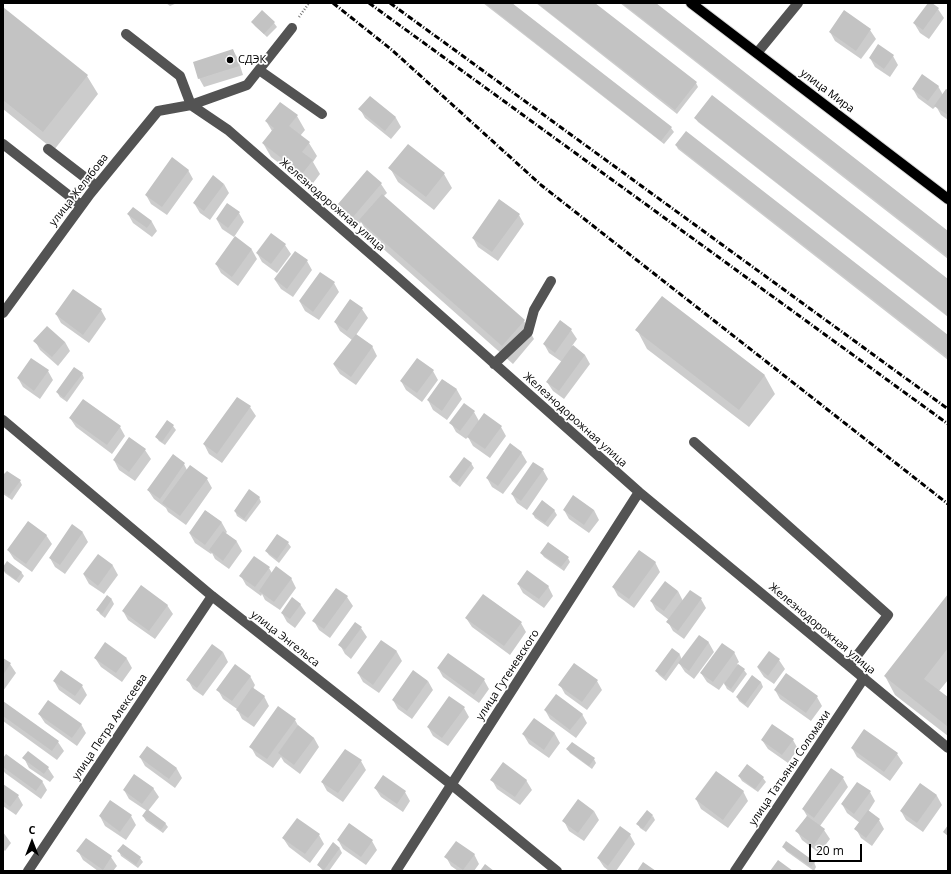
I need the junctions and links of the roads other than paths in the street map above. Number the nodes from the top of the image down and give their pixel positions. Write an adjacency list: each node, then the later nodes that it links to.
1 (691, 3): 5 (main road, улица Мира)
2 (798, 3): 5 (street)
3 (292, 28): 6 (street, улица Желябова)
4 (126, 34): 7 (street)
5 (758, 53): 12 (main road, улица Мира)
6 (259, 70): 7 (street, улица Желябова); 8 (street)
7 (191, 105): 11 (street, улица Желябова); 16 (street, Железнодорожная улица)
8 (322, 114)
9 (3, 144): 13 (street)
10 (48, 149): 11 (street)
11 (96, 186): 13 (street, улица Желябова)
12 (948, 199)
13 (81, 205): 15 (street, улица Желябова)
14 (551, 281): 16 (street)
15 (3, 314)
16 (494, 364): 19 (street, Железнодорожная улица)
17 (3, 420): 20 (street, улица Энгельса)
18 (694, 442): 21 (street)
19 (639, 492): 21 (street, Железнодорожная улица); 24 (street, улица Гутеневского)
20 (212, 596): 24 (street, улица Энгельса); 25 (street, улица Петра Алексеева)
21 (849, 666): 22 (street, Железнодорожная улица)
22 (864, 678): 23 (street, Железнодорожная улица); 28 (street, улица Татьяны Соломахи)
23 (948, 748)
24 (452, 785): 26 (street, улица Гутеневского); 27 (street, улица Энгельса)
25 (28, 871)
26 (396, 871)
27 (557, 871)
28 (735, 871)

